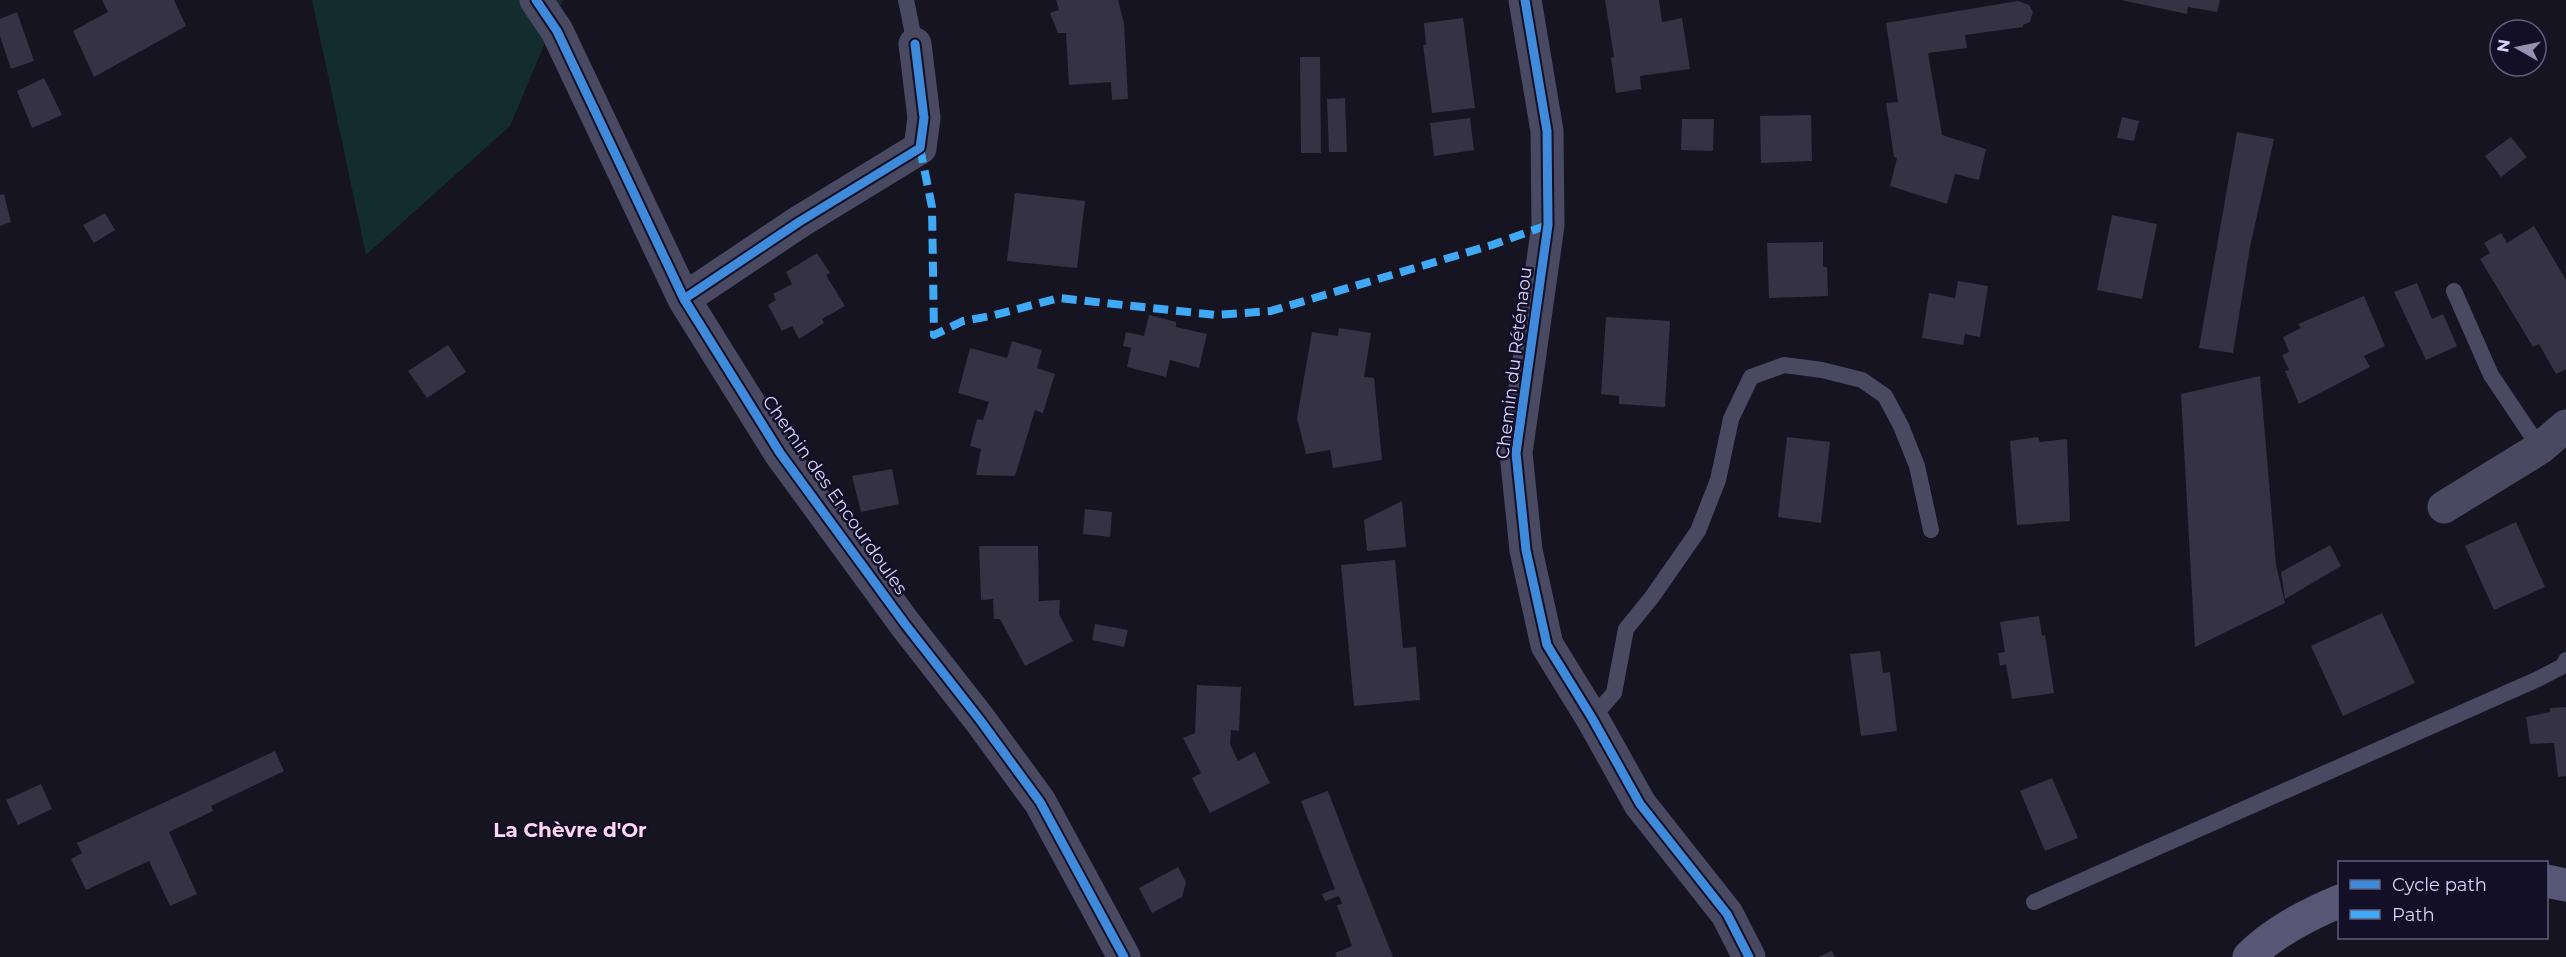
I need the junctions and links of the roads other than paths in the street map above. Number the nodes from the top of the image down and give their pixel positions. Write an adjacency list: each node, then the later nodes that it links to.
1 (536, 0): 6 (street, Chemin des Encourdoules)
2 (906, 0): 4 (lane)
3 (1525, 0): 12 (street, Chemin du Réténaou)
4 (915, 45): 6 (street)
5 (2454, 291): 8 (lane)
6 (684, 299): 17 (street, Chemin des Encourdoules)
7 (2566, 426): 8 (street)
8 (2540, 447): 9 (street)
9 (2444, 507)
10 (1931, 530): 12 (lane)
11 (2566, 660): 15 (lane)
12 (1592, 718): 18 (street, Chemin du Réténaou)
13 (2548, 881): 14 (main road)
14 (2566, 885)
15 (2034, 902)
16 (2338, 902): 19 (main road)
17 (1124, 957)
18 (1749, 957)
19 (2249, 957)

